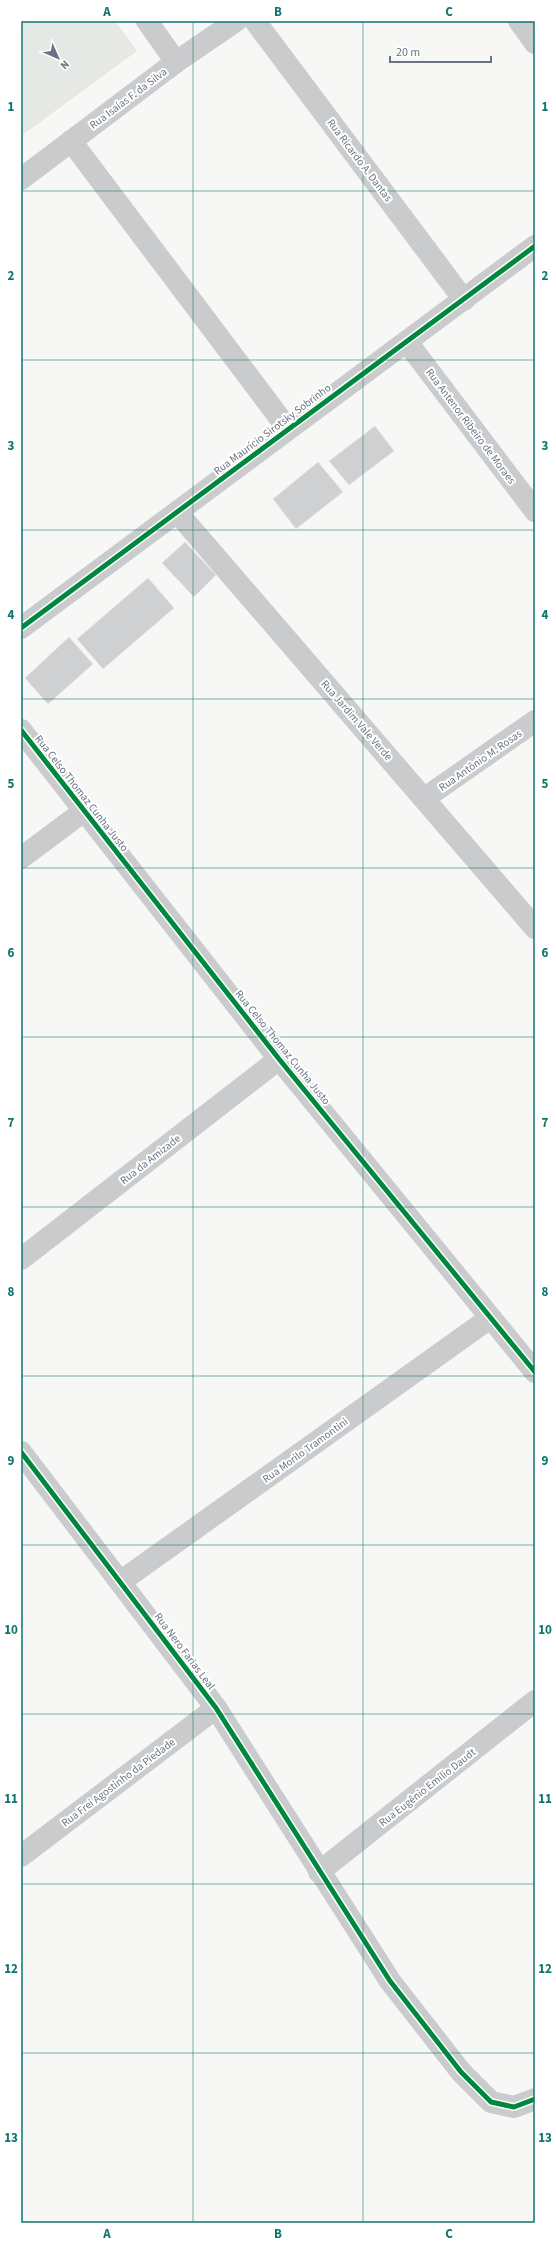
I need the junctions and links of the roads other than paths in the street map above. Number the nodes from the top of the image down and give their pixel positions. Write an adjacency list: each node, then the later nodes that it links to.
1 (147, 21): 6 (street)
2 (236, 21): 6 (street, Rua Isaías F. da Silva)
3 (255, 21): 10 (street, Rua Ricardo A. Dantas)
4 (519, 21): 5 (street)
5 (535, 43)
6 (176, 62): 7 (street, Rua Isaías F. da Silva)
7 (71, 140): 8 (street, Rua Isaías F. da Silva); 12 (street)
8 (21, 179)
9 (535, 246): 10 (street, Rua Maurício Sirotsky Sobrinho)
10 (464, 300): 11 (street, Rua Maurício Sirotsky Sobrinho)
11 (407, 342): 12 (street, Rua Maurício Sirotsky Sobrinho); 13 (street, Rua Antenor Ribeiro de Moraes)
12 (288, 429): 14 (street, Rua Maurício Sirotsky Sobrinho)
13 (535, 511)
14 (177, 512): 15 (street, Rua Maurício Sirotsky Sobrinho); 18 (street, Rua Jardim Vale Verde)
15 (21, 628)
16 (535, 721): 18 (street, Rua Antônio M. Rosas)
17 (21, 730): 19 (street, Rua Celso Thomaz Cunha Justo)
18 (425, 798): 21 (street, Rua Jardim Vale Verde)
19 (84, 811): 20 (street); 22 (street, Rua Celso Thomaz Cunha Justo)
20 (21, 858)
21 (535, 928)
22 (279, 1059): 23 (street, Rua da Amizade); 24 (street, Rua Celso Thomaz Cunha Justo)
23 (21, 1258)
24 (490, 1318): 25 (street, Rua Celso Thomaz Cunha Justo); 27 (street, Rua Morilo Tramontini)
25 (535, 1372)
26 (21, 1452): 27 (street, Rua Nero Farias Leal)
27 (120, 1582): 29 (street, Rua Nero Farias Leal)
28 (535, 1702): 31 (street, Rua Eugênio Emílio Daudt)
29 (216, 1708): 30 (street, Rua Frei Agostinho da Piedade); 31 (street, Rua Nero Farias Leal)
30 (21, 1856)
31 (319, 1872): 32 (street, Rua Nero Farias Leal)
32 (535, 2099)

